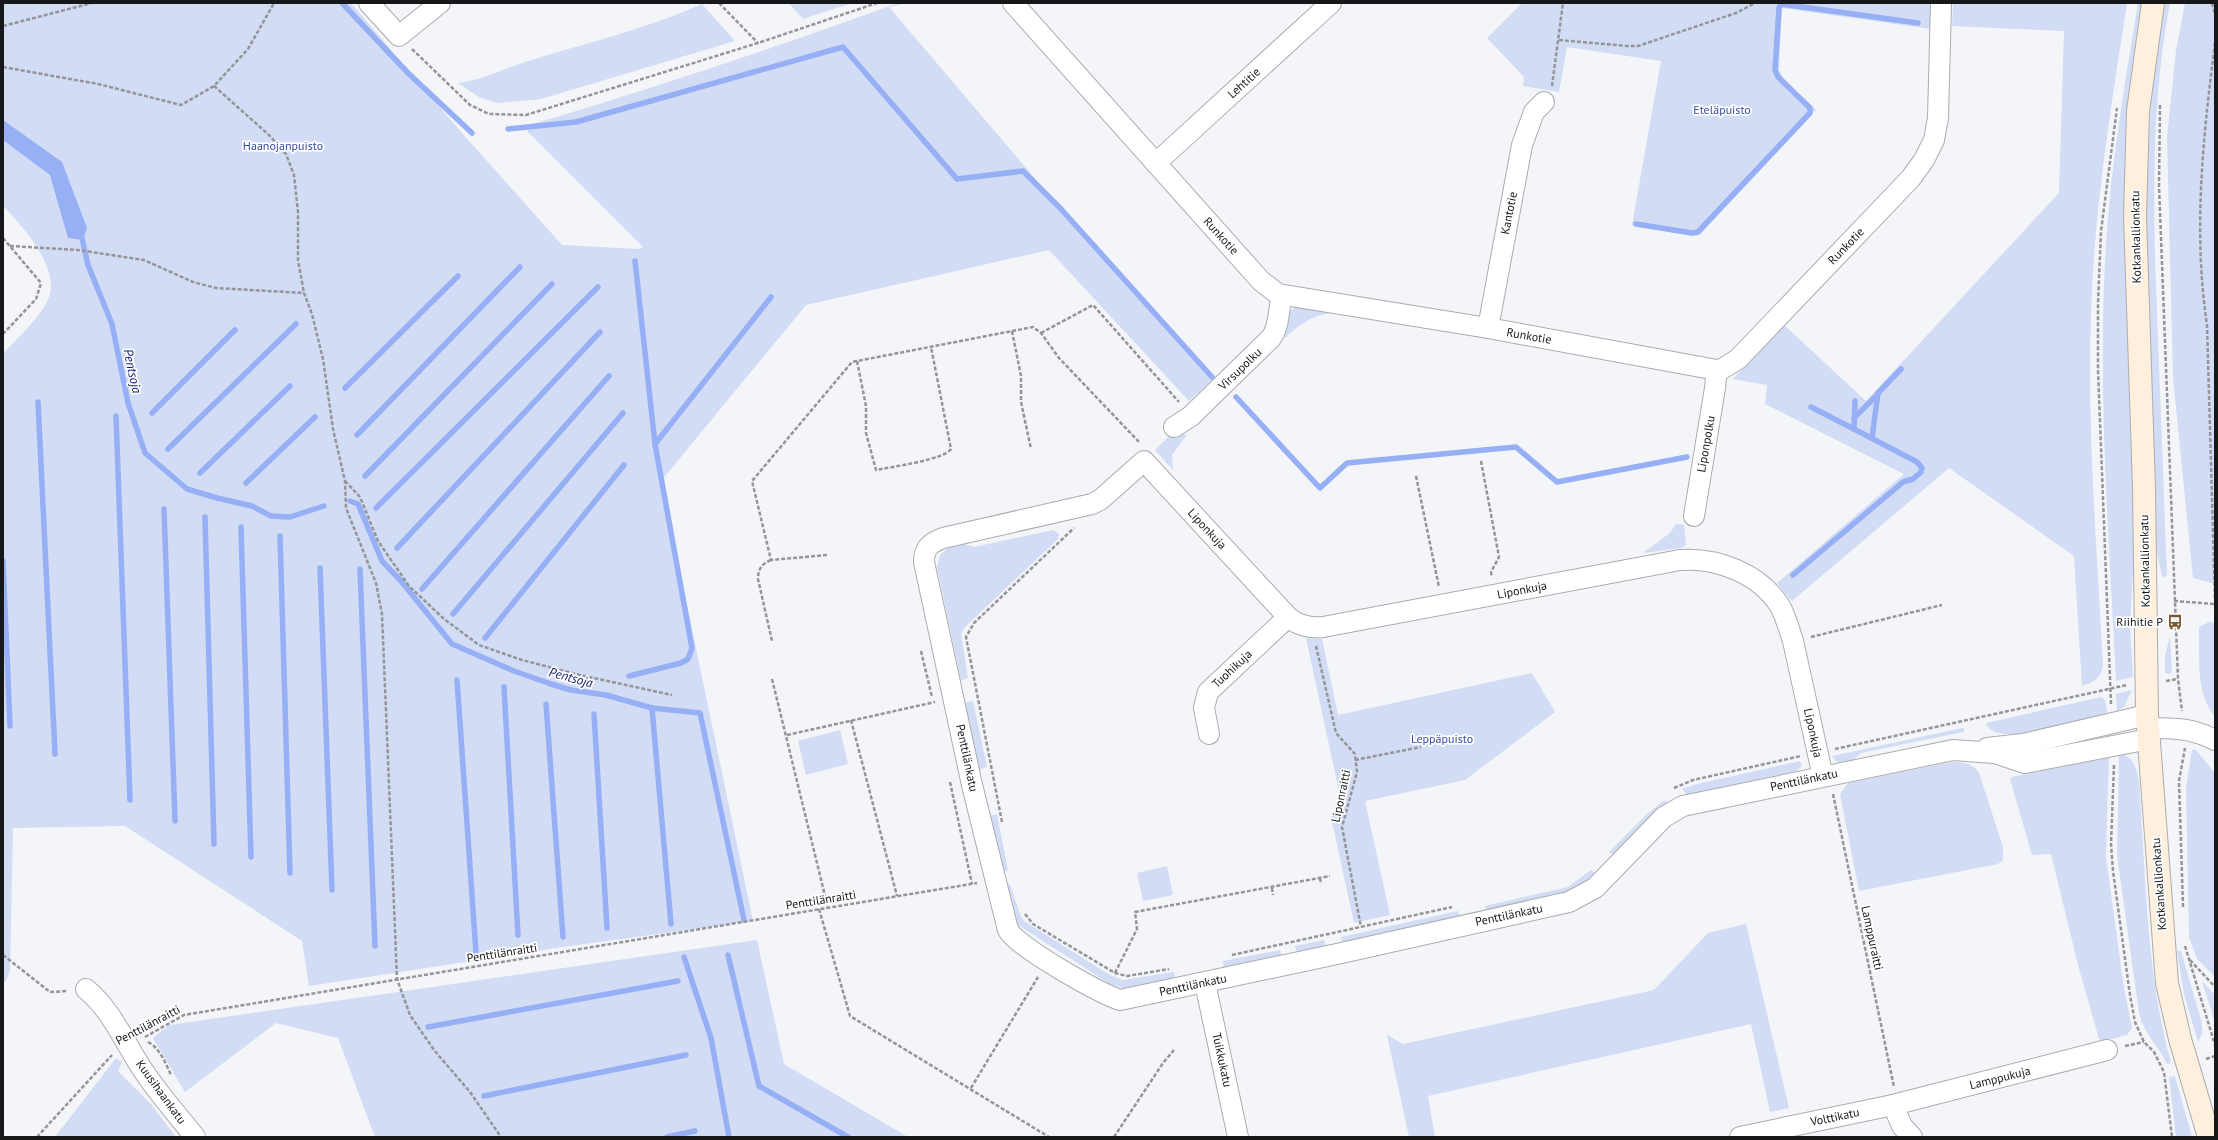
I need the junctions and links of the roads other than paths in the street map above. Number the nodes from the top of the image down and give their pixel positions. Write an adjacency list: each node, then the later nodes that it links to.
1 (369, 3): 2 (street)
2 (440, 3)
3 (1013, 3): 8 (street, Runkotie)
4 (1331, 3): 8 (street, Lehtitie)
5 (1941, 3): 11 (street, Runkotie)
6 (2153, 3): 16 (street, Kotkankallionkatu)
7 (1544, 102): 10 (street, Kantotie)
8 (1156, 163): 9 (street, Runkotie)
9 (1282, 295): 10 (street, Runkotie); 12 (street, Virsupolku)
10 (1488, 328): 11 (street, Runkotie)
11 (1716, 370): 14 (street, Liponpolku)
12 (1174, 427)
13 (1146, 455): 15 (street, Liponkuja); 20 (street, Penttilänkatu)
14 (1694, 516)
15 (1288, 617): 17 (street, Tuohikuja); 19 (street, Liponkuja)
16 (2148, 727): 18 (street, Penttilänkatu); 19 (street, Penttilänkatu); 23 (street, Kotkankallionkatu)
17 (1209, 734)
18 (2215, 740)
19 (1823, 777): 20 (street, Penttilänkatu)
20 (1205, 983): 26 (street, Tuikkukatu)
21 (86, 990): 25 (street, Kuusihaankatu)
22 (2107, 1050): 24 (street, Lamppukuja)
23 (2207, 1100): 29 (street, Kotkankallionkatu)
24 (1893, 1105): 27 (street, Volttikatu); 28 (street)
25 (195, 1137)
26 (1238, 1137)
27 (1740, 1137)
28 (1912, 1137)
29 (2209, 1137)

